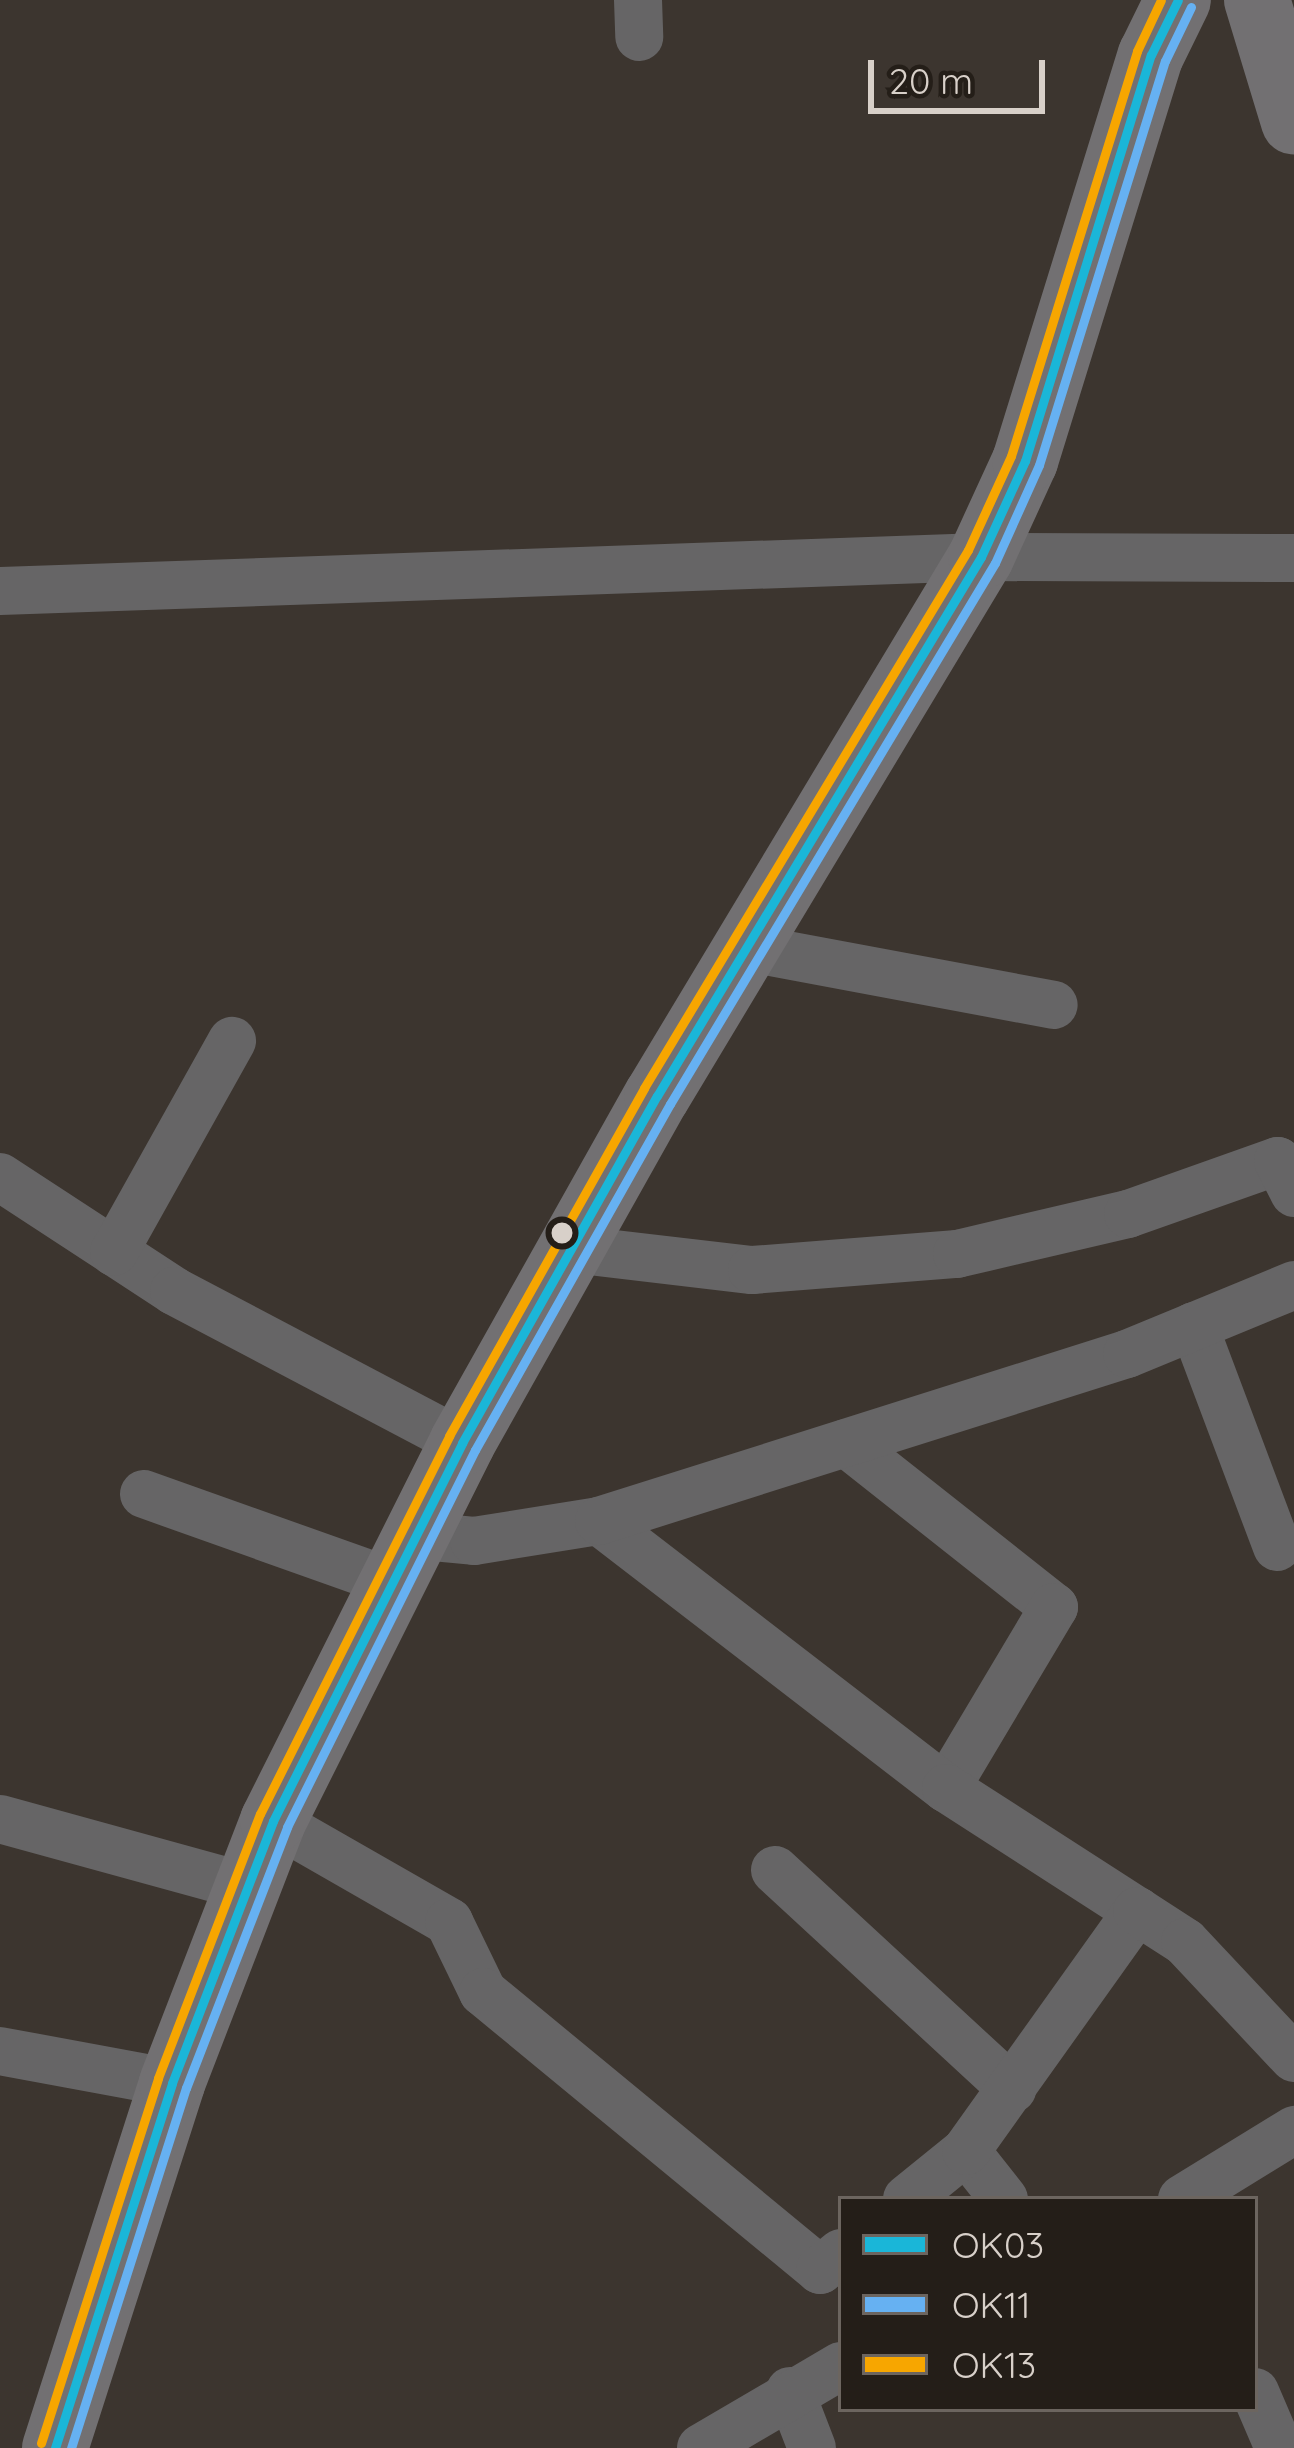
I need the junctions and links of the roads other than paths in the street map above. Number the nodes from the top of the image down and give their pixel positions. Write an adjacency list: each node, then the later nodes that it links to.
1 (1178, 0): 4 (street)
2 (1257, 0): 3 (street)
3 (1294, 122)
4 (981, 557): 5 (street); 6 (street); 7 (street)
5 (1294, 558)
6 (0, 591)
7 (744, 947): 8 (street); 12 (street)
8 (1054, 1005)
9 (232, 1041): 13 (street)
10 (0, 1177): 13 (street)
11 (1294, 1193): 12 (street)
12 (572, 1249): 16 (street)
13 (114, 1252): 16 (street)
14 (1294, 1285): 15 (street)
15 (1194, 1326): 17 (street); 20 (street)
16 (462, 1443): 21 (street)
17 (846, 1443): 19 (street); 22 (street)
18 (144, 1494): 21 (street)
19 (599, 1521): 21 (street); 22 (street)
20 (1277, 1547)
21 (401, 1558): 24 (street)
22 (946, 1788): 27 (street)
23 (0, 1820): 26 (street)
24 (273, 1821): 26 (street); 37 (street)
25 (775, 1870): 31 (street)
26 (244, 1886): 30 (street)
27 (1137, 1911): 29 (street); 31 (street)
28 (0, 2051): 30 (street)
29 (1294, 2058)
30 (172, 2083): 41 (street)
31 (1012, 2089): 33 (street)
32 (1294, 2130): 36 (street)
33 (966, 2151): 34 (street); 35 (street)
34 (911, 2196)
35 (1002, 2196)
36 (1187, 2196)
37 (838, 2255)
38 (838, 2367): 39 (street)
39 (790, 2391): 42 (street); 43 (street)
40 (1258, 2399): 44 (street)
41 (55, 2448)
42 (700, 2448)
43 (812, 2448)
44 (1279, 2448)

